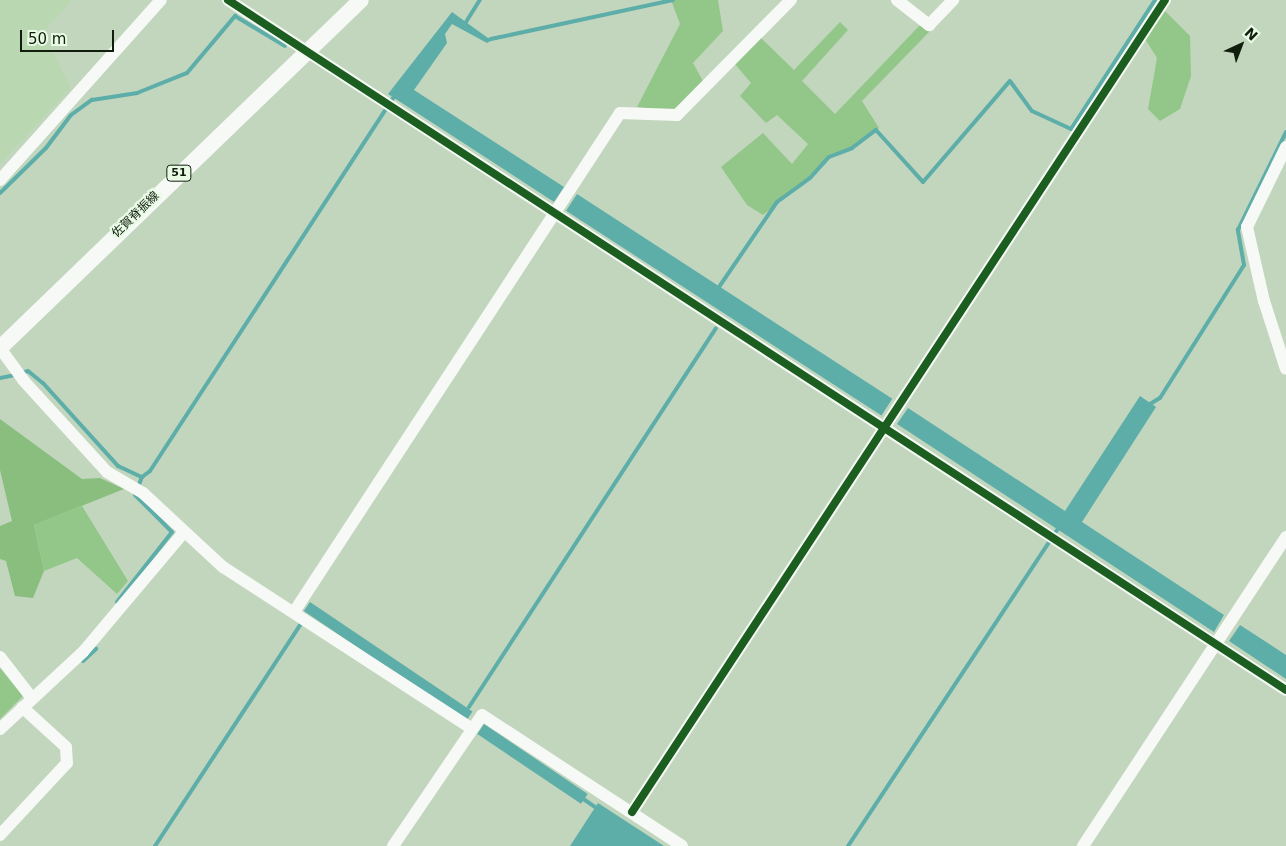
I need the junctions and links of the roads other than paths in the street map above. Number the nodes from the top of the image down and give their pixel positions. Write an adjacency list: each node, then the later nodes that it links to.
1 (161, 0): 10 (street)
2 (228, 0): 8 (street)
3 (360, 0): 8 (main road, 佐賀脊振線 / 51)
4 (791, 0): 11 (street)
5 (896, 0): 6 (street)
6 (953, 0)
7 (1165, 0): 14 (street)
8 (304, 51): 11 (street); 12 (main road, 佐賀脊振線 / 51)
9 (1286, 148): 13 (street)
10 (0, 180)
11 (555, 215): 14 (street); 17 (street)
12 (0, 348): 15 (street)
13 (1286, 370)
14 (886, 422): 18 (street); 25 (street)
15 (184, 532): 17 (street); 21 (street)
16 (1286, 537): 18 (street)
17 (294, 612): 23 (street)
18 (1215, 644): 20 (street); 29 (street)
19 (0, 657): 21 (street)
20 (1286, 690)
21 (31, 697): 22 (street)
22 (22, 707): 24 (street); 26 (street)
23 (474, 724): 25 (street); 27 (street)
24 (0, 729)
25 (632, 812): 28 (street)
26 (0, 834)
27 (393, 846)
28 (682, 846)
29 (1083, 846)

